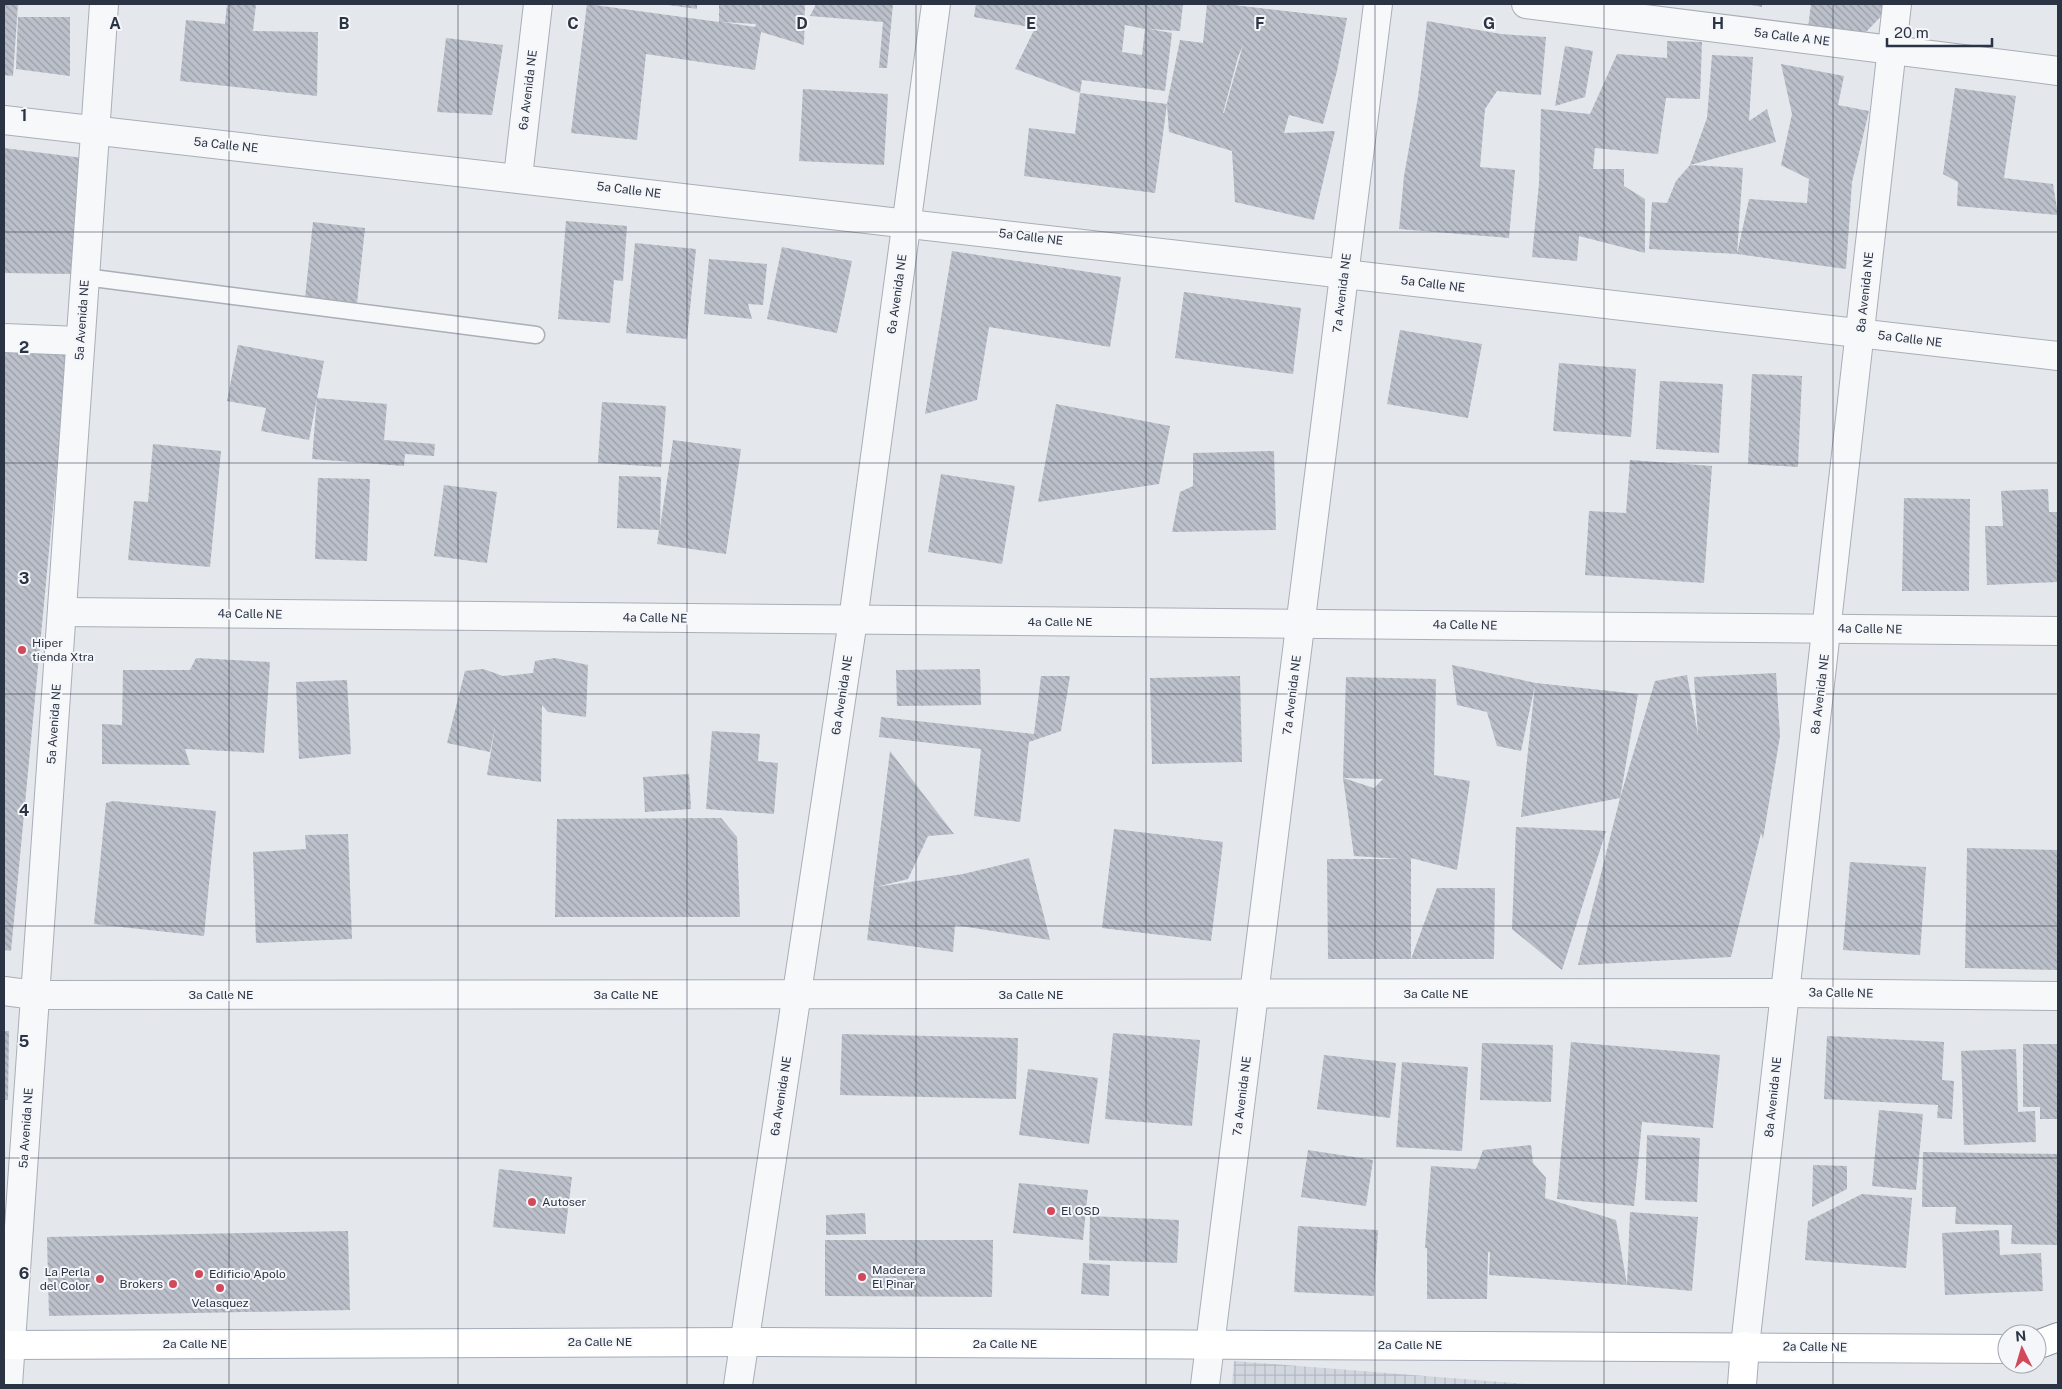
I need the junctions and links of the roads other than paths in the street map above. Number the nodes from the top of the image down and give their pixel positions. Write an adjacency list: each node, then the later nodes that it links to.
1 (104, 4): 10 (street, 5a Avenida NE)
2 (538, 4): 11 (street, 6a Avenida NE)
3 (936, 4): 12 (street, 6a Avenida NE)
4 (1378, 4): 13 (street, 7a Avenida NE)
5 (1526, 4): 7 (street, 5a Calle A NE)
6 (1897, 4): 7 (street, 8a Avenida NE)
7 (1892, 50): 8 (street, 5a Calle A NE); 15 (street, 8a Avenida NE)
8 (2058, 71)
9 (4, 120): 10 (street, 5a Calle NE)
10 (95, 130): 11 (street, 5a Calle NE); 14 (street, 5a Avenida NE)
11 (518, 177): 12 (street, 5a Calle NE)
12 (906, 223): 13 (street, 5a Calle NE); 21 (street, 6a Avenida NE)
13 (1344, 274): 15 (street, 5a Calle NE); 22 (street, 7a Avenida NE)
14 (85, 277): 16 (lane); 18 (street, 5a Avenida NE)
15 (1860, 333): 19 (street, 5a Calle NE); 23 (street, 8a Avenida NE)
16 (536, 335)
17 (4, 338): 18 (street)
18 (80, 341): 20 (street, 5a Avenida NE)
19 (2058, 356)
20 (62, 612): 21 (street, 4a Calle NE); 28 (street, 5a Avenida NE)
21 (853, 620): 22 (street, 4a Calle NE); 29 (street, 6a Avenida NE)
22 (1301, 624): 23 (street, 4a Calle NE); 27 (street, 7a Avenida NE)
23 (1827, 629): 24 (street, 4a Calle NE); 26 (street, 8a Avenida NE)
24 (2058, 631)
25 (4, 991): 28 (street, 3a Calle NE)
26 (1785, 993): 27 (street, 3a Calle NE); 30 (street, 3a Calle NE); 34 (street, 8a Avenida NE)
27 (1254, 994): 29 (street, 3a Calle NE); 33 (street, 7a Avenida NE)
28 (35, 995): 29 (street, 3a Calle NE); 32 (street, 5a Avenida NE)
29 (796, 995): 31 (street, 6a Avenida NE)
30 (2058, 996)
31 (744, 1342): 32 (main road, 2a Calle NE); 33 (main road, 2a Calle NE); 37 (street, 6a Avenida NE)
32 (7, 1345): 36 (street, 5a Avenida NE)
33 (1210, 1345): 34 (main road, 2a Calle NE); 38 (street, 7a Avenida NE)
34 (1745, 1346): 35 (main road, 2a Calle NE); 39 (main road, 8a Avenida NE)
35 (1997, 1349)
36 (8, 1385)
37 (738, 1385)
38 (1206, 1385)
39 (1742, 1385)

